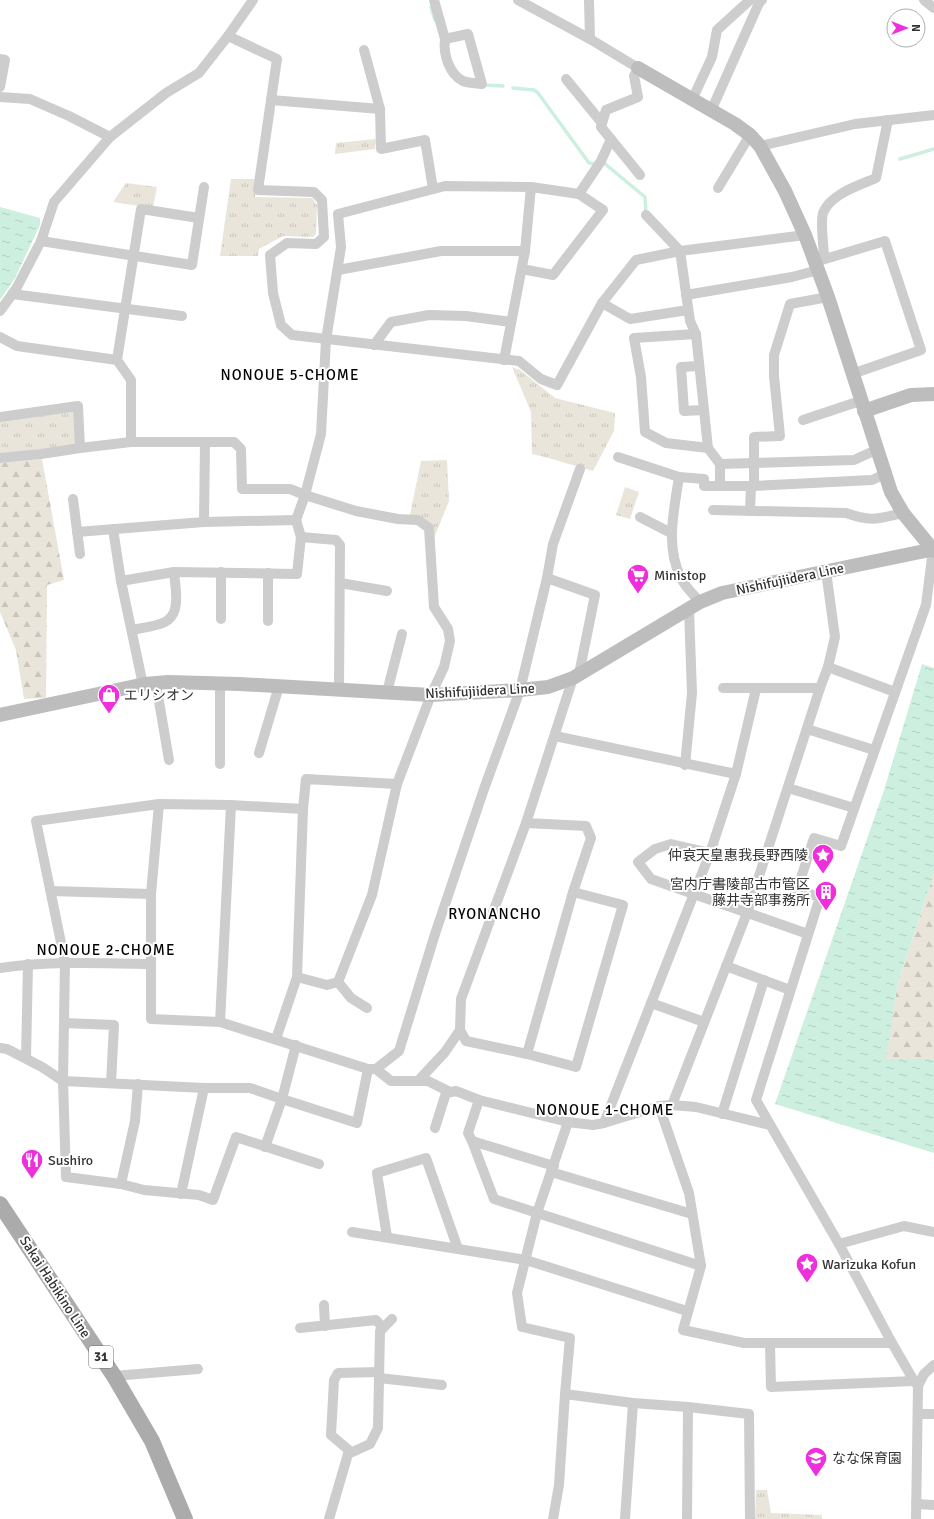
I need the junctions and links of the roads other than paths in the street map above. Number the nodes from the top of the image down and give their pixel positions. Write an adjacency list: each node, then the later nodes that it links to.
1 (253, 0): 8 (street)
2 (434, 0): 9 (street)
3 (589, 0): 10 (street)
4 (924, 0): 7 (street)
5 (755, 1): 18 (street); 20 (street)
6 (525, 2): 10 (street)
7 (934, 8)
8 (228, 36): 17 (street); 25 (street)
9 (446, 39): 9 (street)
10 (590, 39): 13 (street)
11 (364, 50): 19 (street)
12 (0, 59): 15 (street)
13 (638, 68): 18 (main road); 23 (street)
14 (566, 79): 23 (street)
15 (0, 87)
16 (0, 97): 25 (street)
17 (271, 100): 19 (street); 55 (street)
18 (692, 100): 20 (main road)
19 (380, 109): 32 (street)
20 (711, 111): 24 (main road)
21 (934, 115): 22 (street)
22 (888, 120): 27 (street); 41 (street)
23 (602, 123): 26 (street)
24 (750, 135): 27 (main road); 31 (street)
25 (110, 137): 37 (street)
26 (611, 139): 28 (street); 33 (street)
27 (760, 146): 36 (main road)
28 (640, 175)
29 (204, 187): 35 (street)
30 (531, 187): 32 (street); 33 (street); 38 (street)
31 (718, 188)
32 (433, 189): 43 (street)
33 (579, 194): 42 (street)
34 (646, 215): 39 (street)
35 (199, 218): 40 (street); 40 (street)
36 (805, 235): 39 (street); 41 (main road)
37 (41, 241): 40 (street); 44 (street)
38 (525, 251): 42 (street); 43 (street)
39 (680, 251): 45 (street); 47 (street)
40 (134, 256): 48 (street)
41 (819, 264): 45 (street); 46 (main road); 60 (street)
42 (522, 269): 52 (street)
43 (338, 270): 55 (street)
44 (12, 294): 48 (street); 49 (street)
45 (686, 295): 50 (street)
46 (828, 297): 60 (main road); 73 (street)
47 (602, 303): 50 (street); 58 (street)
48 (126, 309): 51 (street); 57 (street)
49 (0, 310)
50 (688, 310): 53 (street)
51 (182, 316)
52 (511, 322): 56 (street); 58 (street)
53 (696, 334): 59 (street); 69 (street)
54 (0, 337): 57 (street)
55 (326, 340): 56 (street); 80 (street)
56 (374, 345): 58 (street)
57 (117, 360): 66 (street)
58 (504, 360)
59 (699, 366): 63 (street); 63 (street)
60 (852, 374): 62 (main road)
61 (934, 394): 62 (main road)
62 (862, 406): 65 (street); 70 (main road)
63 (703, 410): 69 (street)
64 (0, 417): 68 (street)
65 (803, 420)
66 (131, 442): 67 (street); 68 (street)
67 (204, 442): 80 (street); 87 (street)
68 (80, 448): 72 (street)
69 (708, 448): 74 (street)
70 (878, 449): 73 (street); 76 (main road)
71 (618, 457): 77 (street)
72 (0, 458)
73 (755, 463): 74 (street); 79 (street)
74 (720, 464): 78 (street)
75 (580, 469): 98 (street)
76 (885, 474): 79 (street); 84 (main road)
77 (679, 477): 78 (street); 90 (street)
78 (720, 486): 79 (street)
79 (752, 486): 83 (street)
80 (305, 495): 86 (street); 119 (street)
81 (73, 499): 89 (street)
82 (713, 510): 83 (street)
83 (750, 510): 84 (street)
84 (903, 513): 92 (main road)
85 (640, 517): 90 (street)
86 (296, 520): 87 (street); 91 (street)
87 (204, 522): 88 (street)
88 (113, 529): 89 (street); 99 (street)
89 (77, 532): 93 (street)
90 (671, 533): 102 (street)
91 (301, 537): 97 (street); 100 (street)
92 (934, 550): 96 (main road, Nishifujiidera Line); 118 (street)
93 (80, 554)
94 (174, 572): 95 (street); 99 (street); 105 (street)
95 (221, 572): 97 (street); 103 (street)
96 (826, 572): 102 (main road, Nishifujiidera Line); 107 (street)
97 (268, 573): 104 (street)
98 (546, 578): 108 (street); 116 (street)
99 (122, 581): 105 (street)
100 (340, 583): 101 (street); 115 (street)
101 (387, 591)
102 (694, 606): 108 (main road, Nishifujiidera Line); 127 (street)
103 (221, 619)
104 (268, 621)
105 (132, 630): 110 (street)
106 (402, 634): 117 (street)
107 (828, 667): 114 (street); 118 (street)
108 (576, 676): 116 (main road, Nishifujiidera Line); 122 (street)
109 (220, 683): 110 (main road, Nishifujiidera Line); 111 (main road, Nishifujiidera Line); 126 (street)
110 (150, 684): 120 (main road, Nishifujiidera Line); 125 (street)
111 (279, 686): 115 (main road, Nishifujiidera Line); 124 (street)
112 (723, 688): 113 (street)
113 (756, 688): 114 (street); 128 (street)
114 (820, 688): 121 (street)
115 (339, 689): 117 (main road, Nishifujiidera Line)
116 (520, 690): 119 (main road, Nishifujiidera Line); 163 (street)
117 (387, 692): 119 (main road, Nishifujiidera Line)
118 (895, 692): 123 (street)
119 (432, 695): 129 (street)
120 (0, 716)
121 (807, 729): 123 (street); 130 (street)
122 (555, 736): 127 (street); 135 (street)
123 (874, 750): 133 (street)
124 (259, 753)
125 (169, 760)
126 (220, 764)
127 (685, 765): 128 (street)
128 (736, 774): 136 (street)
129 (397, 784): 134 (street); 150 (street)
130 (788, 788): 133 (street); 141 (street)
131 (159, 804): 132 (street); 137 (street); 139 (street)
132 (231, 805): 134 (street); 154 (street)
133 (854, 808): 142 (street)
134 (304, 809): 148 (street)
135 (526, 823): 138 (street); 157 (street)
136 (710, 853): 140 (street); 140 (street)
137 (51, 891): 139 (street); 143 (street)
138 (573, 892): 161 (street); 161 (street)
139 (151, 894): 145 (street)
140 (693, 894): 141 (street); 152 (street)
141 (747, 913): 142 (street); 146 (street)
142 (808, 934): 151 (street)
143 (65, 962): 144 (street); 145 (street); 156 (street)
144 (28, 964): 147 (street); 162 (street)
145 (151, 964): 154 (street)
146 (726, 966): 149 (street); 155 (street)
147 (0, 968)
148 (297, 977): 150 (street); 158 (street)
149 (764, 980): 151 (street); 174 (street)
150 (338, 982): 153 (street)
151 (790, 990): 177 (street)
152 (651, 1003): 155 (street); 176 (street)
153 (367, 1008)
154 (220, 1022): 158 (street)
155 (704, 1022): 172 (street)
156 (64, 1024): 164 (street); 166 (street)
157 (460, 1030): 161 (street); 165 (street)
158 (276, 1039): 159 (street)
159 (296, 1045): 163 (street); 170 (street)
160 (0, 1048): 162 (street)
161 (527, 1054)
162 (26, 1058): 164 (street)
163 (372, 1069): 165 (street); 170 (street)
164 (63, 1081): 166 (street); 183 (street)
165 (418, 1081): 169 (street)
166 (111, 1083): 167 (street)
167 (138, 1084): 168 (street); 183 (street)
168 (204, 1088): 170 (street); 184 (street)
169 (450, 1092): 171 (street); 178 (street)
170 (282, 1099): 180 (street)
171 (479, 1100): 175 (street); 179 (street)
172 (672, 1105): 173 (street); 174 (street)
173 (659, 1106): 176 (street); 187 (street)
174 (722, 1114): 177 (street)
175 (568, 1122): 176 (street); 182 (street)
176 (604, 1123)
177 (770, 1125): 191 (street)
178 (435, 1128)
179 (472, 1141): 182 (street); 186 (street)
180 (265, 1147): 181 (street); 184 (street)
181 (319, 1164)
182 (553, 1169): 186 (street); 187 (street)
183 (122, 1184): 184 (street)
184 (181, 1194)
185 (0, 1204): 206 (main road, Sakai Habikino Line / 31)
186 (537, 1213): 193 (street); 194 (street)
187 (692, 1214): 194 (street)
188 (352, 1232): 190 (street)
189 (934, 1232): 191 (street)
190 (387, 1237): 192 (street); 192 (street)
191 (839, 1244): 201 (street)
192 (458, 1249): 193 (street)
193 (526, 1260): 196 (street); 209 (street)
194 (701, 1266): 196 (street)
195 (324, 1305): 198 (street)
196 (687, 1311): 202 (street)
197 (392, 1319): 200 (street)
198 (325, 1326): 199 (street); 200 (street)
199 (300, 1328)
200 (383, 1328): 205 (street)
201 (892, 1343): 202 (street); 207 (street)
202 (770, 1344): 207 (street)
203 (934, 1365): 207 (street)
204 (198, 1369): 206 (street)
205 (379, 1375): 208 (street); 214 (street); 214 (street)
206 (114, 1376): 217 (main road, Sakai Habikino Line / 31)
207 (916, 1383): 212 (street)
208 (442, 1385)
209 (565, 1394): 210 (street); 219 (street)
210 (633, 1403): 211 (street); 220 (street)
211 (688, 1407): 221 (street); 222 (street)
212 (918, 1414): 213 (street); 215 (street)
213 (934, 1414)
214 (351, 1452): 218 (street)
215 (916, 1504): 216 (street); 223 (street)
216 (934, 1505)
217 (185, 1519)
218 (329, 1519)
219 (553, 1519)
220 (625, 1519)
221 (687, 1519)
222 (750, 1519)
223 (916, 1519)

